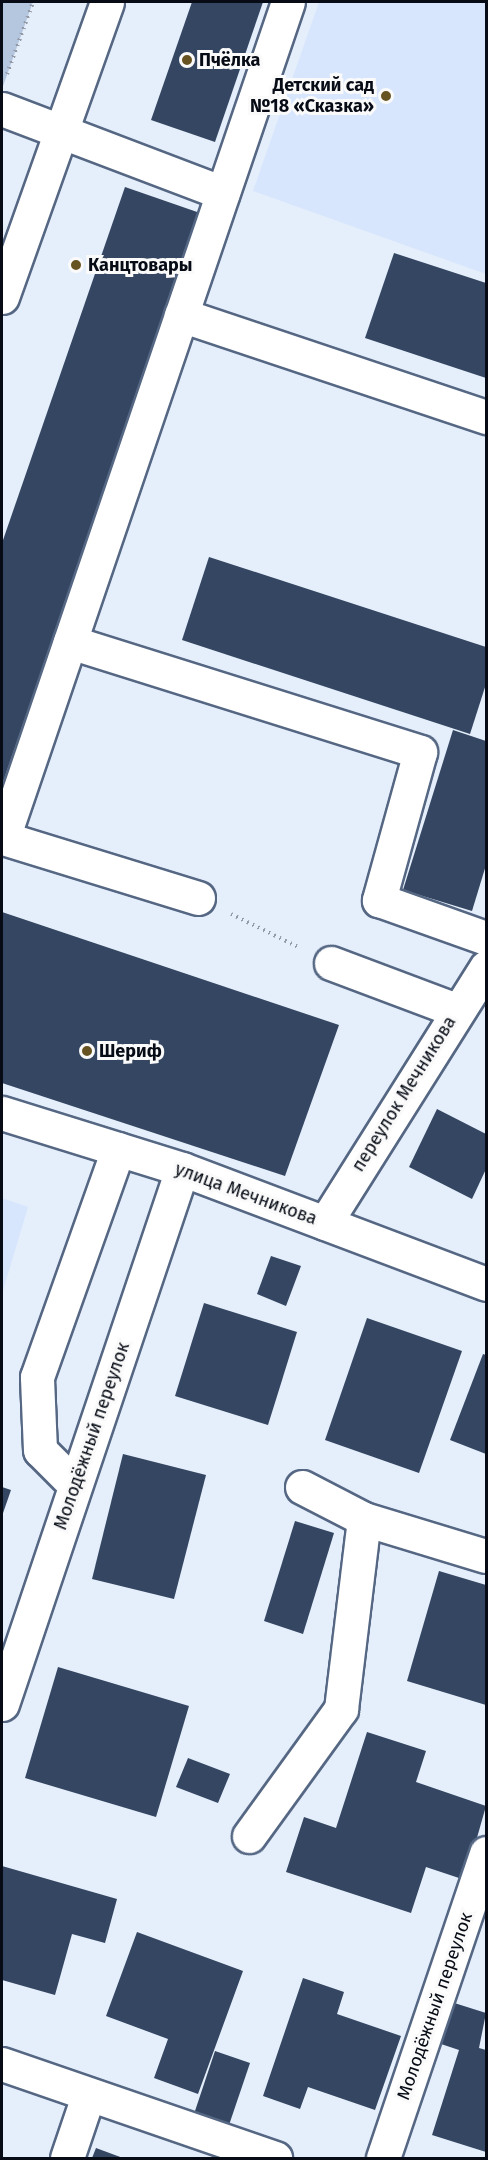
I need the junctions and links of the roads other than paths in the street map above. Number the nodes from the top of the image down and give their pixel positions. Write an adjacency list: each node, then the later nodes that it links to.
1 (107, 2): 4 (street)
2 (288, 2): 5 (street)
3 (3, 94): 4 (street)
4 (63, 129): 5 (street); 6 (street)
5 (223, 193): 7 (street)
6 (2, 297)
7 (181, 315): 8 (street); 9 (street)
8 (486, 417)
9 (70, 642): 10 (street); 11 (street)
10 (198, 898)
11 (486, 938)
12 (331, 963): 14 (street)
13 (486, 967): 14 (street, переулок Мечникова)
14 (456, 1010): 18 (street, переулок Мечникова)
15 (2, 1113): 16 (street, улица Мечникова)
16 (118, 1149): 17 (street, улица Мечникова); 20 (street)
17 (182, 1169): 18 (street, улица Мечникова); 20 (street, Молодёжный переулок)
18 (325, 1223): 19 (street, улица Мечникова)
19 (486, 1284)
20 (75, 1485): 24 (street, Молодёжный переулок)
21 (302, 1487): 22 (street)
22 (364, 1519): 23 (street); 25 (street)
23 (486, 1556)
24 (2, 1704)
25 (249, 1836)
26 (486, 1853): 31 (street, Молодёжный переулок)
27 (2, 2064): 28 (street)
28 (88, 2096): 29 (street); 30 (street)
29 (68, 2158)
30 (275, 2158)
31 (383, 2158)

